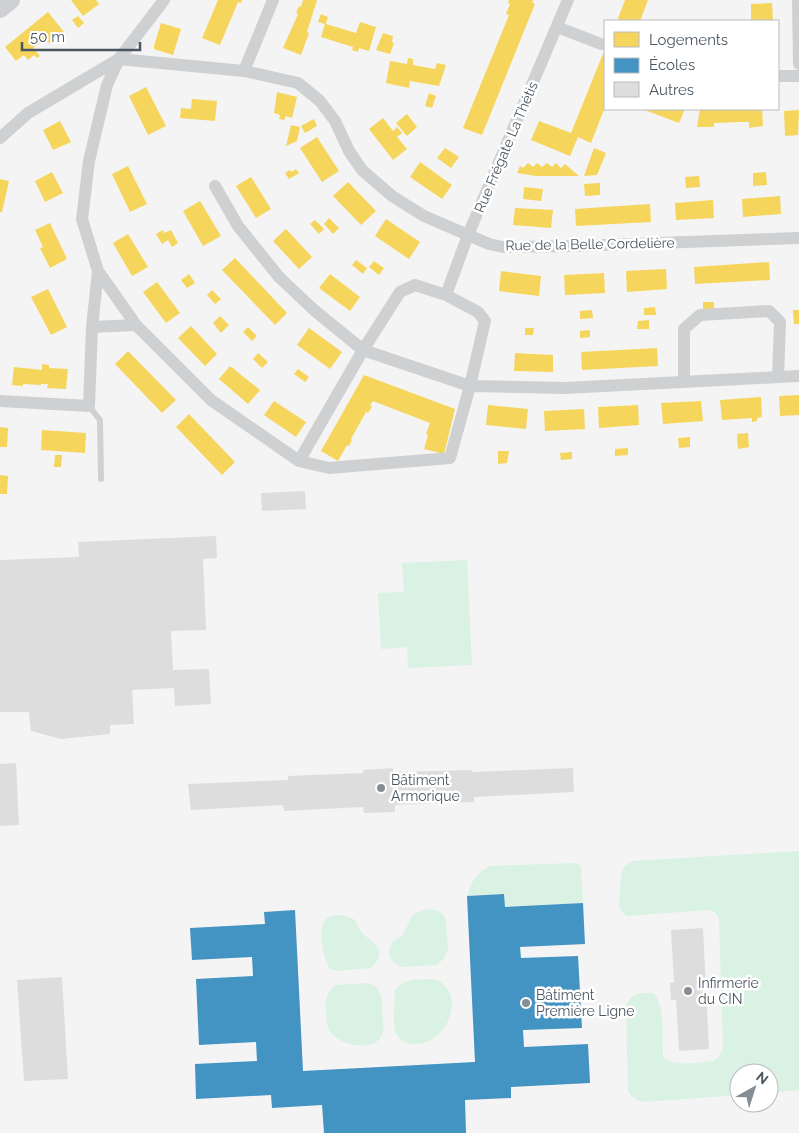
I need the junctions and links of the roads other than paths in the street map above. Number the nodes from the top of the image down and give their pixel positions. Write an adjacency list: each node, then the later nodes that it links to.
1 (11, 0): 6 (street)
2 (164, 0): 10 (street)
3 (273, 0): 12 (street)
4 (568, 0): 7 (street, Rue Frégate La Thétis)
5 (798, 0): 8 (street)
6 (0, 9)
7 (557, 27): 9 (street); 17 (street, Rue Frégate La Thétis)
8 (799, 37): 11 (street)
9 (601, 44)
10 (119, 59): 12 (street, Rue de la Belle Cordelière); 15 (street); 19 (street)
11 (799, 64)
12 (244, 71): 17 (street, Rue de la Belle Cordelière)
13 (779, 76): 14 (street)
14 (799, 76)
15 (0, 138)
16 (215, 186): 23 (street)
17 (468, 235): 18 (street, Rue de la Belle Cordelière); 20 (street, Rue Frégate La Thétis)
18 (799, 238)
19 (98, 271): 21 (street); 22 (street)
20 (446, 295): 23 (street); 27 (street)
21 (136, 325): 22 (street); 30 (street)
22 (92, 327): 29 (street)
23 (363, 350): 27 (street); 30 (street)
24 (799, 376): 25 (street)
25 (778, 377): 26 (street); 26 (street)
26 (684, 382): 27 (street)
27 (470, 386): 30 (street)
28 (0, 401): 29 (street)
29 (89, 406): 31 (lane)
30 (299, 461)
31 (101, 479)

